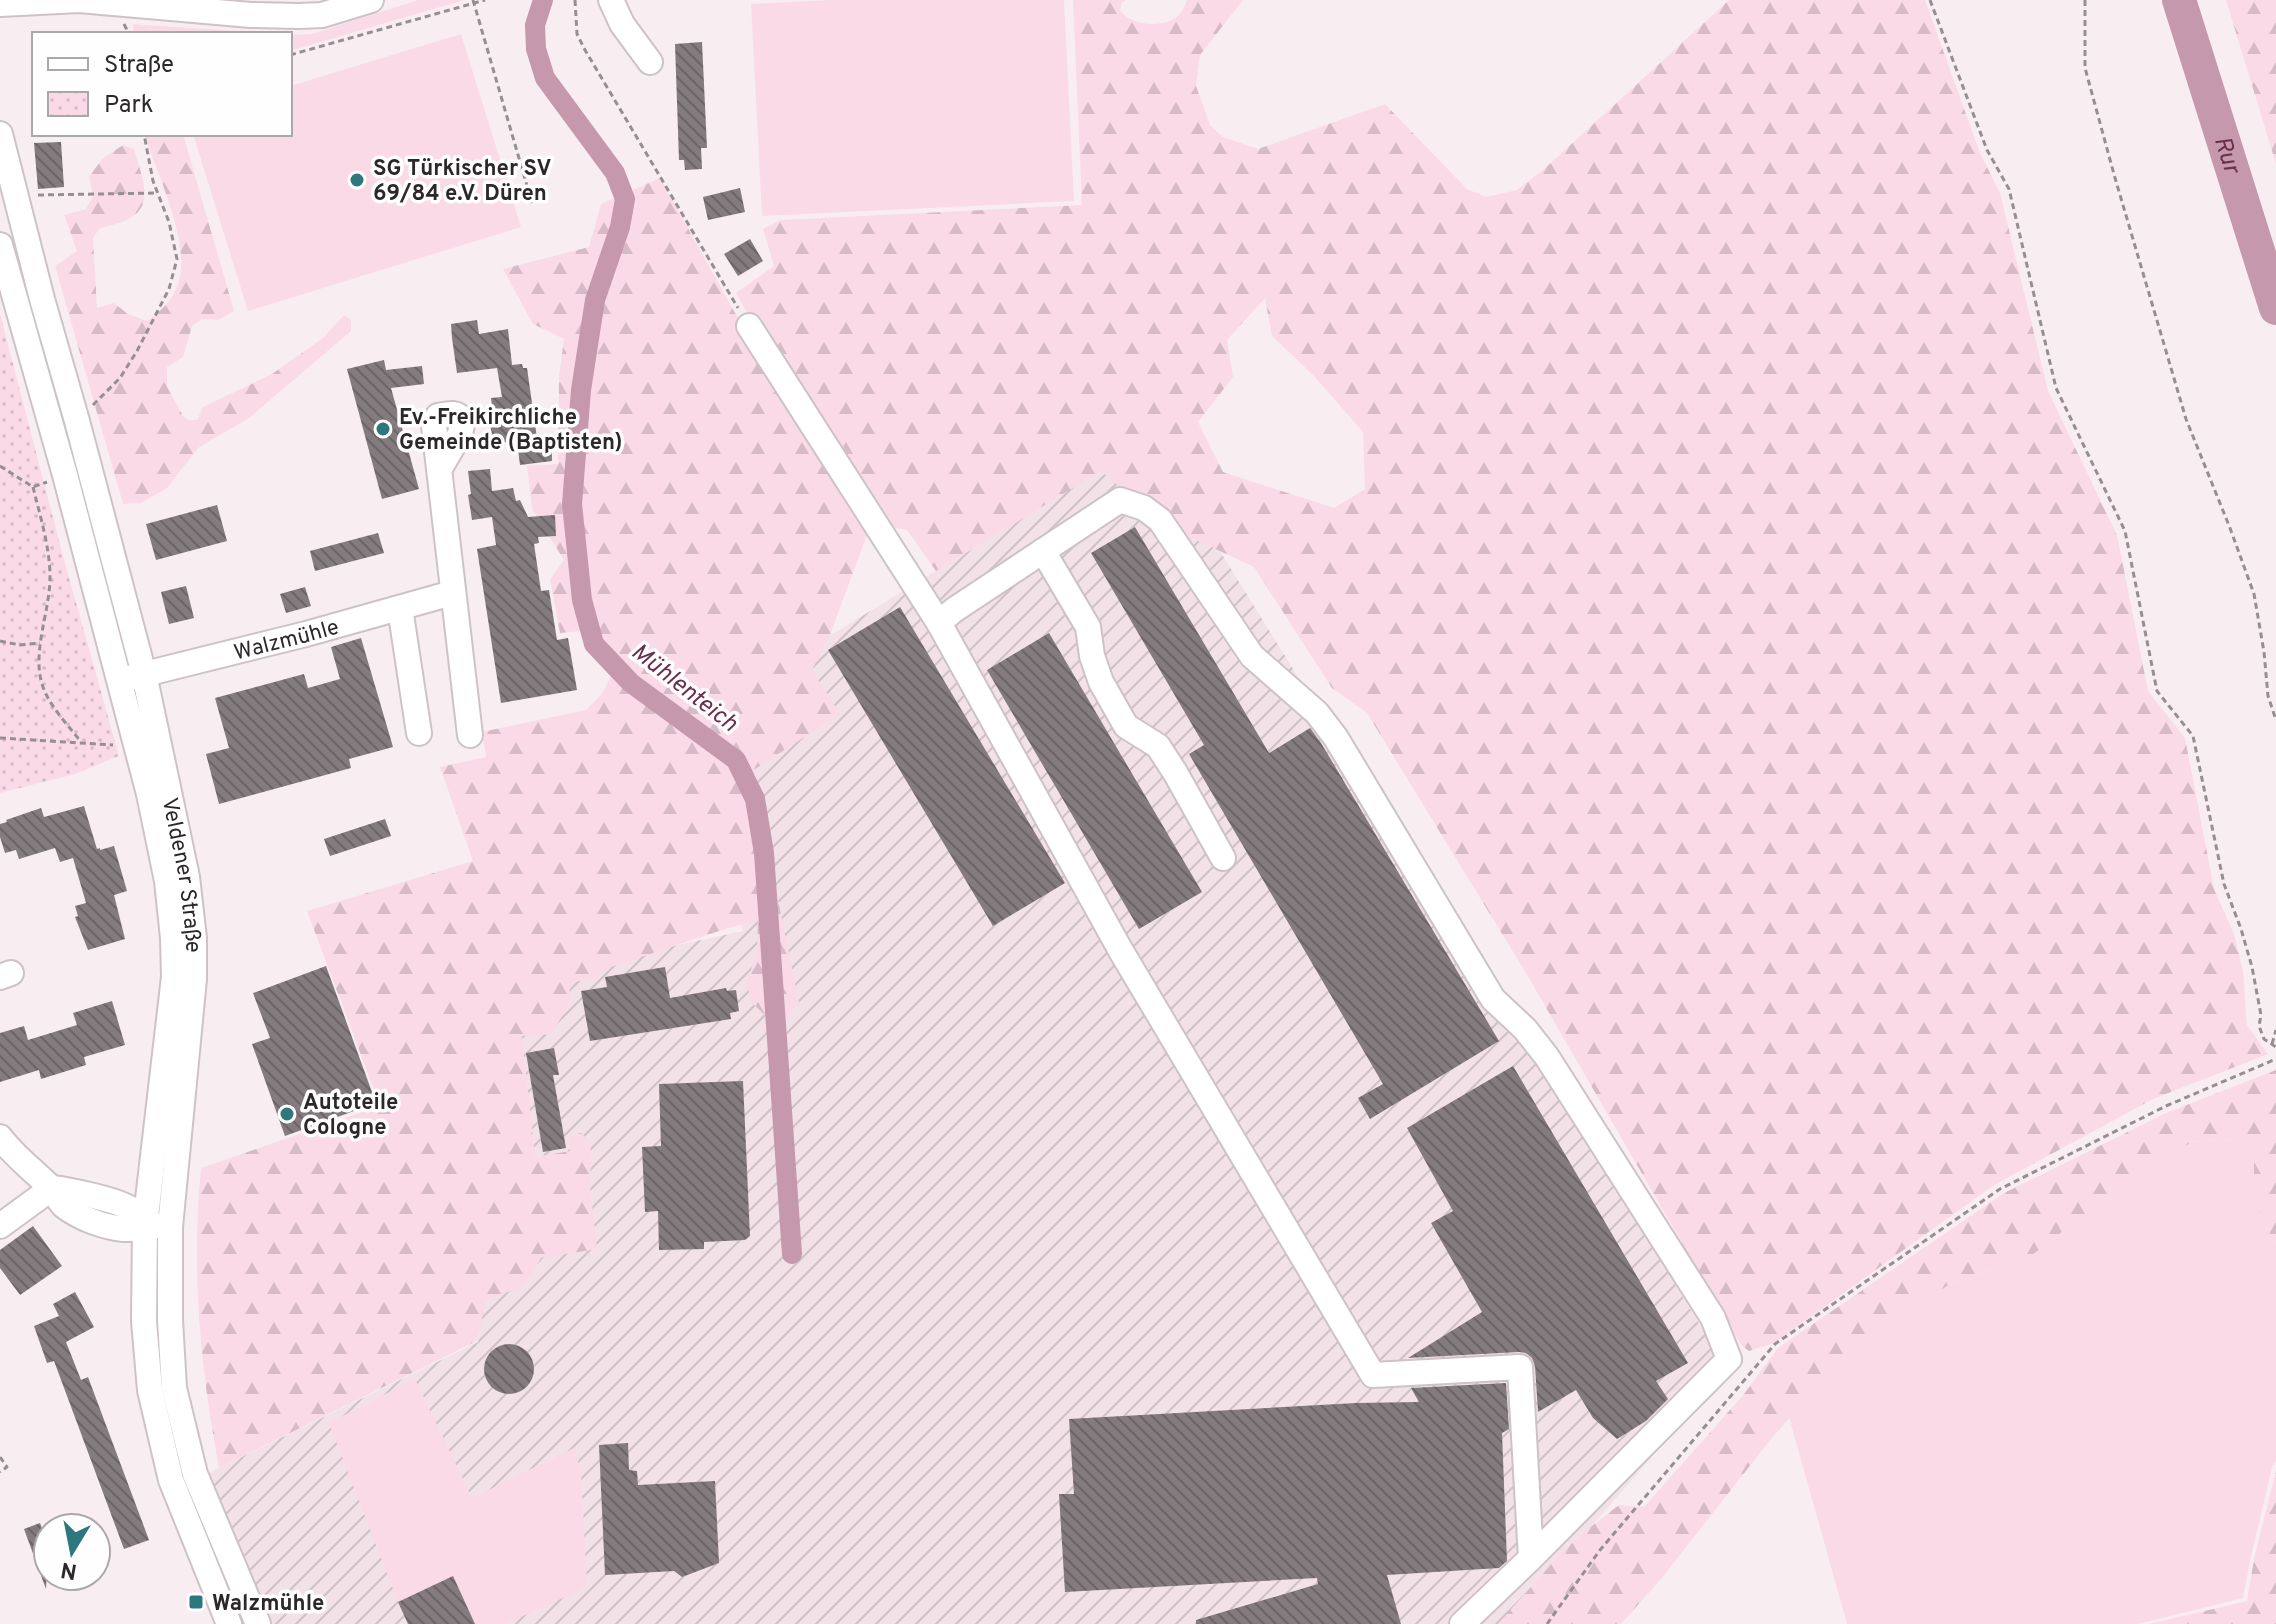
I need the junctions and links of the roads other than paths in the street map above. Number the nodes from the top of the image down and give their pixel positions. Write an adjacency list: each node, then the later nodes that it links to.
1 (371, 0): 4 (street)
2 (611, 0): 5 (street)
3 (0, 4): 4 (street)
4 (230, 7)
5 (650, 62)
6 (0, 134): 14 (street, Veldener Straße)
7 (0, 245): 15 (street, Veldener Straße)
8 (749, 326): 13 (street)
9 (439, 470): 11 (street)
10 (1043, 551): 13 (street); 18 (street); 24 (street)
11 (452, 593): 12 (street, Walzmühle); 17 (street)
12 (400, 608): 14 (street, Walzmühle); 16 (street)
13 (939, 623): 24 (street)
14 (144, 674): 15 (street, Walzmühle); 23 (street, Veldener Straße)
15 (118, 680): 21 (street, Veldener Straße)
16 (419, 733)
17 (470, 735)
18 (1223, 858)
19 (0, 1137): 20 (street)
20 (52, 1188): 21 (street); 22 (street)
21 (145, 1225): 23 (street); 25 (street, Veldener Straße)
22 (0, 1226)
23 (170, 1227): 26 (street, Veldener Straße)
24 (1531, 1558): 27 (street)
25 (229, 1624)
26 (258, 1624)
27 (1462, 1624)

